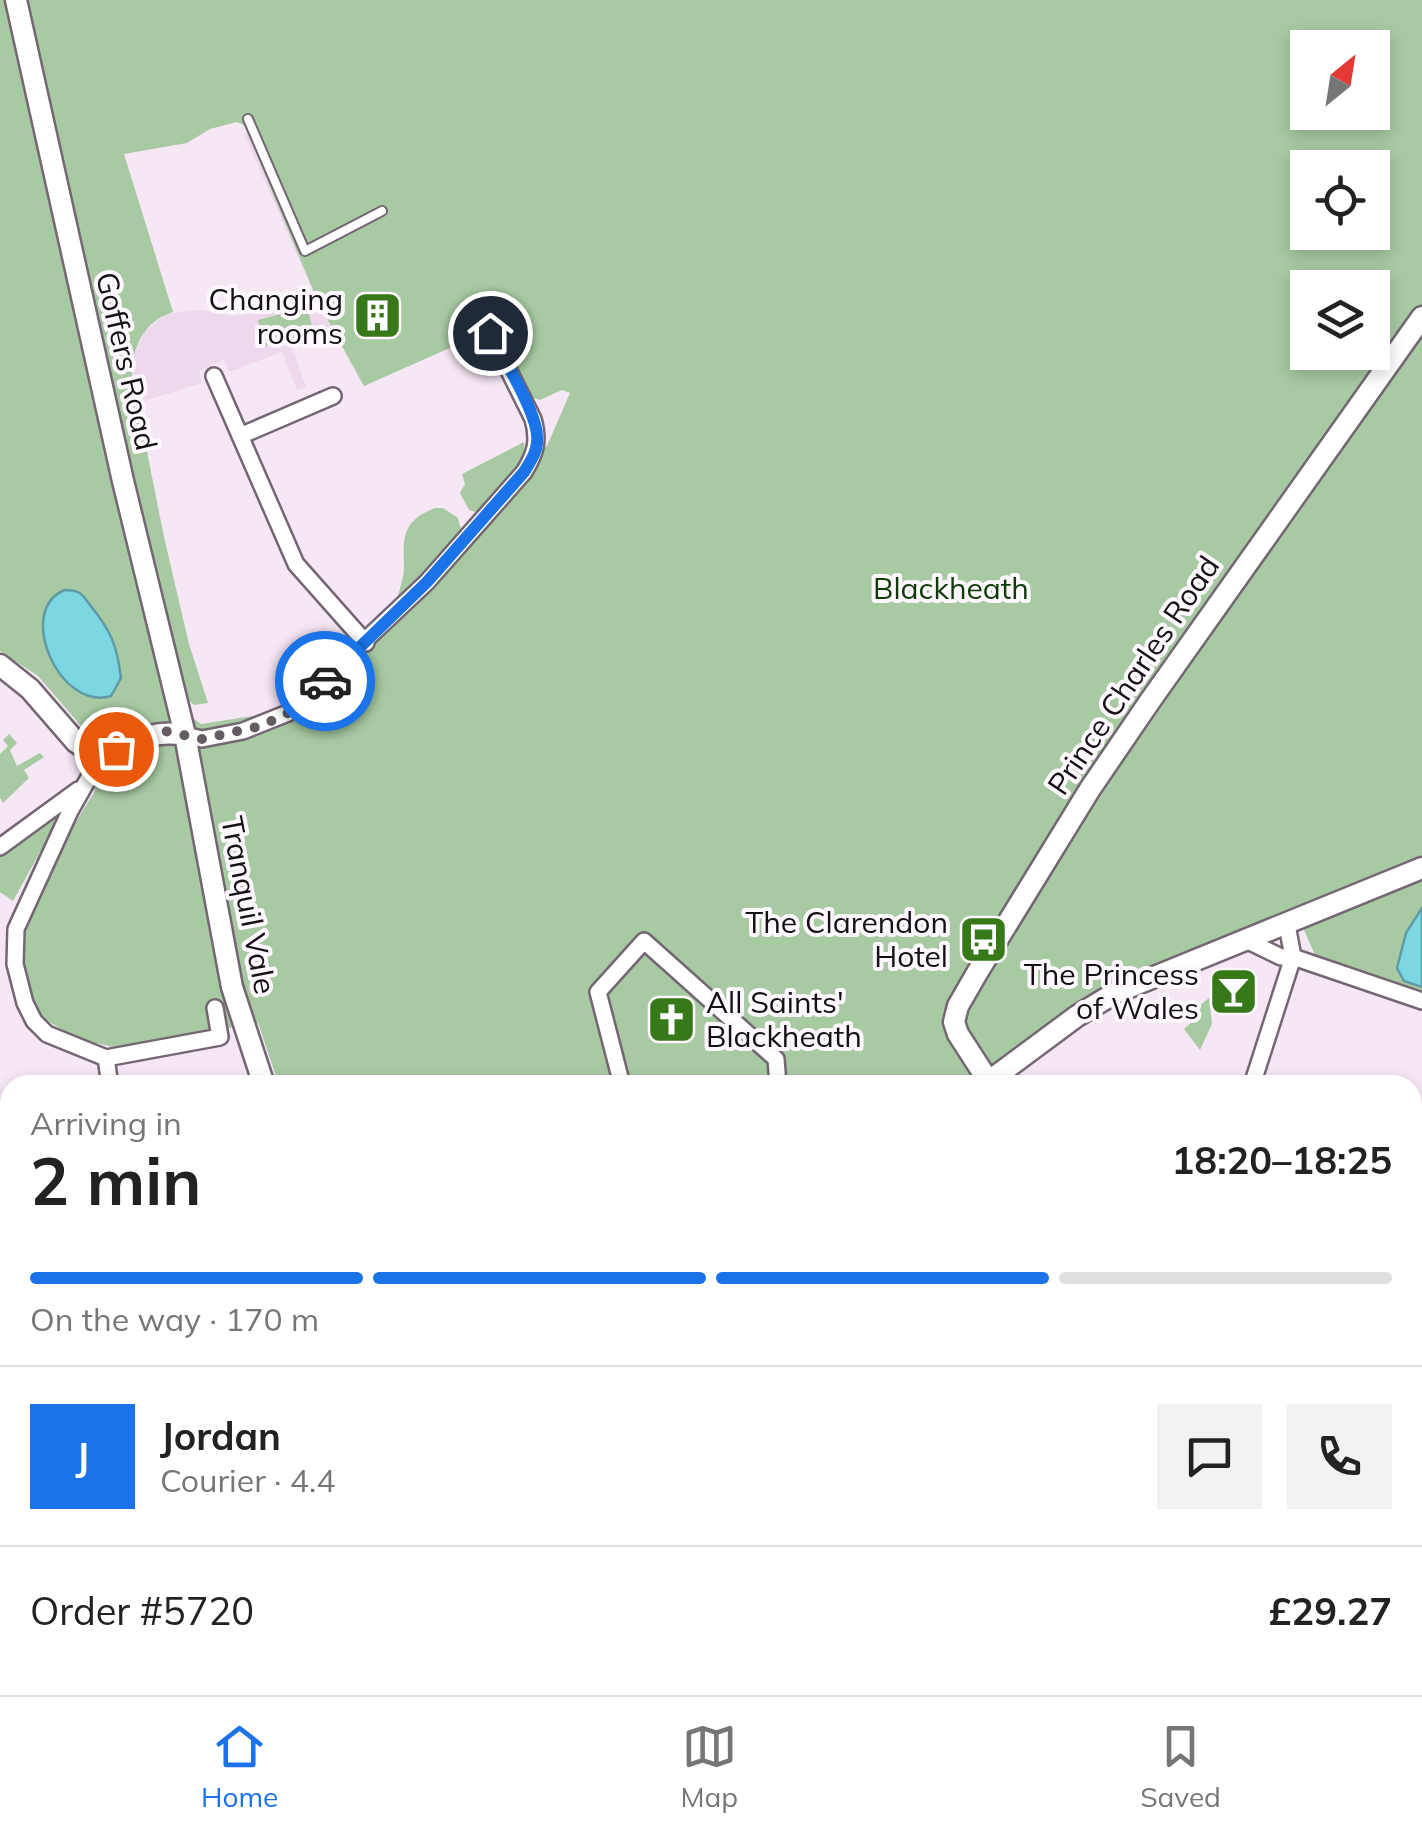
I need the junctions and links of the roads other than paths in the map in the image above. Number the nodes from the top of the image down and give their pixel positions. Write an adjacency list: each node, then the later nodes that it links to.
1 (16, 0): 11 (street, Goffers Road)
2 (248, 119): 3 (lane)
3 (382, 211)
4 (1422, 317): 26 (street, Prince Charles Road)
5 (490, 333): 9 (street)
6 (214, 376): 8 (street)
7 (334, 396): 8 (street)
8 (240, 436): 9 (street)
9 (366, 643): 11 (street)
10 (2, 672): 12 (street)
11 (184, 735): 12 (street); 23 (street, Tranquil Vale)
12 (100, 758): 13 (street)
13 (85, 784): 14 (street); 21 (street)
14 (0, 847)
15 (1422, 868): 16 (street)
16 (1287, 925): 17 (street); 18 (street)
17 (1248, 940): 18 (street); 27 (street)
18 (1293, 957): 19 (street); 28 (street)
19 (1422, 1001)
20 (215, 1008): 21 (street)
21 (106, 1058): 22 (street)
22 (109, 1075)
23 (261, 1075)
24 (619, 1075): 25 (street)
25 (777, 1075)
26 (981, 1075)
27 (998, 1075)
28 (1255, 1075)

